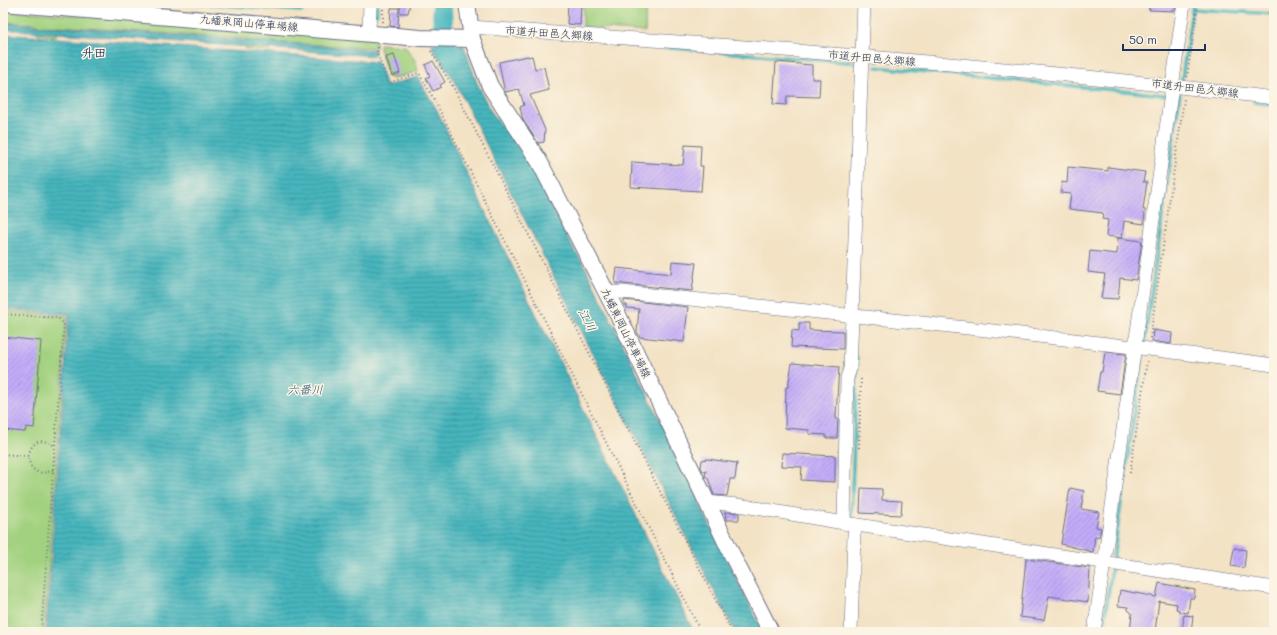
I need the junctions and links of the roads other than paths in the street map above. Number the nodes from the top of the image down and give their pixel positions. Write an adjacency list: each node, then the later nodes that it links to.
1 (3, 3): 6 (main road, 九蟠東岡山停車場線)
2 (370, 3): 6 (street)
3 (467, 3): 7 (main road, 九蟠東岡山停車場線)
4 (864, 3): 8 (street)
5 (1184, 3): 9 (street)
6 (377, 33): 7 (main road, 九蟠東岡山停車場線)
7 (468, 35): 8 (street, 市道升田邑久郷線); 11 (main road, 九蟠東岡山停車場線)
8 (866, 57): 9 (street, 市道升田邑久郷線); 12 (street)
9 (1181, 88): 10 (street, 市道升田邑久郷線); 13 (street)
10 (1274, 98)
11 (606, 293): 12 (street); 15 (main road, 九蟠東岡山停車場線)
12 (856, 316): 13 (street); 16 (street)
13 (1143, 348): 14 (street); 17 (street)
14 (1274, 365)
15 (706, 502): 16 (street); 19 (main road, 九蟠東岡山停車場線)
16 (850, 524): 17 (street); 20 (street)
17 (1109, 563): 18 (street); 21 (street)
18 (1274, 588)
19 (771, 632)
20 (850, 632)
21 (1094, 632)

